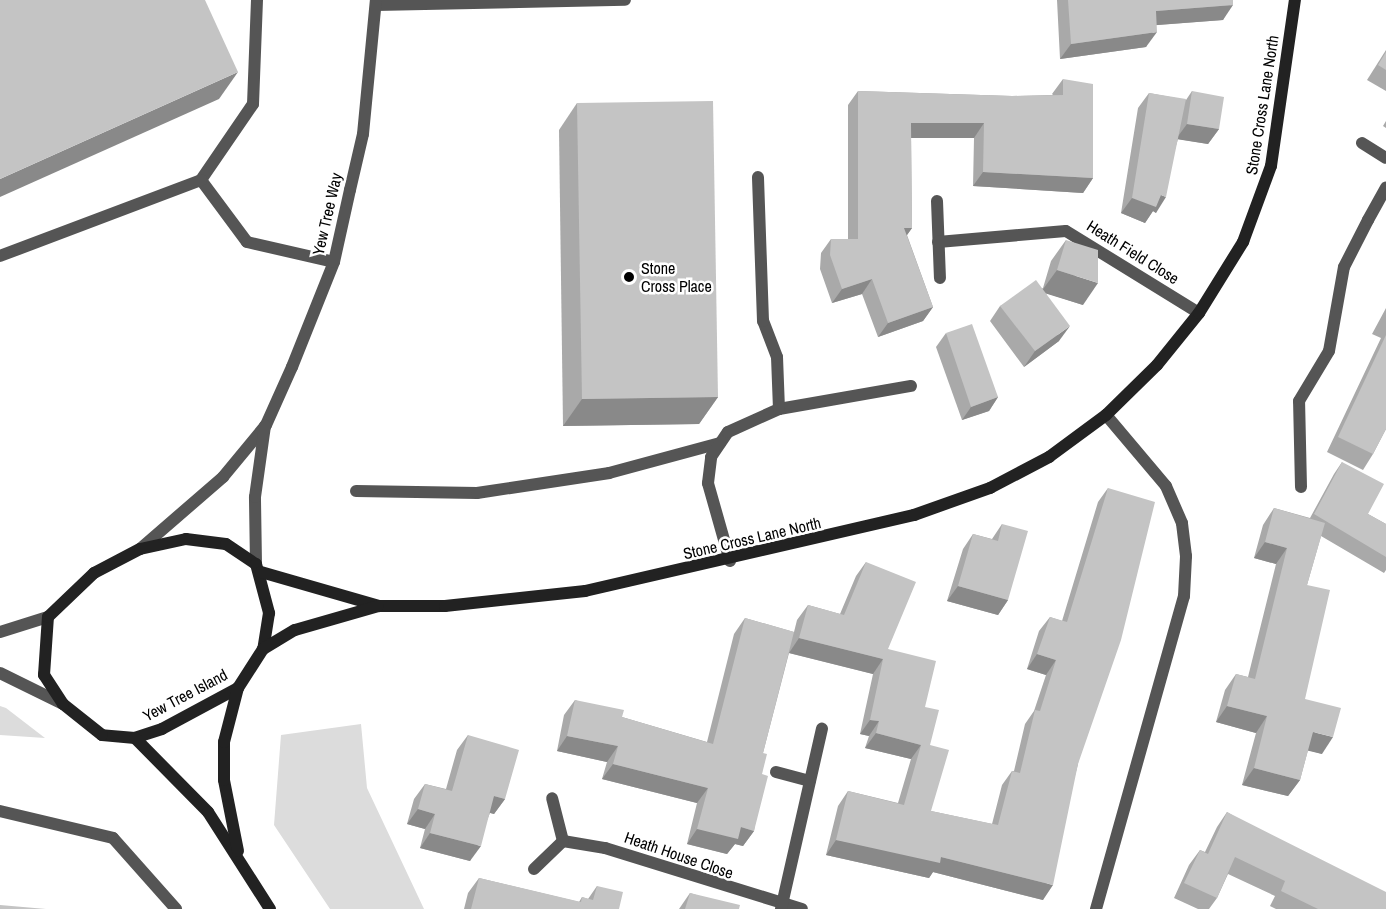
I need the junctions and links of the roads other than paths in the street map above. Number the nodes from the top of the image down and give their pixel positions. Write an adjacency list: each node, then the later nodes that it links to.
1 (256, 0): 9 (street)
2 (511, 0): 3 (street); 5 (street)
3 (625, 0)
4 (1295, 0): 16 (street, Stone Cross Lane North)
5 (376, 3): 14 (street, Yew Tree Way)
6 (1362, 143): 7 (street)
7 (1386, 159)
8 (758, 177): 18 (street)
9 (201, 180): 13 (street); 14 (street)
10 (1386, 188): 22 (street)
11 (937, 201): 12 (street)
12 (938, 242): 15 (street); 16 (street, Heath Field Close)
13 (0, 256)
14 (334, 262): 20 (street, Yew Tree Way)
15 (940, 278)
16 (1199, 313): 19 (street, Stone Cross Lane North)
17 (911, 387): 18 (street)
18 (779, 409): 21 (street)
19 (1106, 415): 25 (street, Stone Cross Lane North); 47 (street)
20 (266, 424): 24 (street, Yew Tree Way); 26 (street, Yew Tree Way)
21 (720, 443): 23 (street); 25 (street)
22 (1301, 487)
23 (356, 491)
24 (140, 549): 26 (street); 28 (street)
25 (730, 561): 27 (street, Stone Cross Lane North)
26 (259, 568): 27 (street, Stone Cross Lane North); 30 (street, Yew Tree Island)
27 (379, 606): 30 (street, Stone Cross Lane North)
28 (48, 617): 29 (street); 33 (street, Yew Tree Island)
29 (0, 632)
30 (263, 649): 32 (street, Yew Tree Island)
31 (0, 673): 33 (street)
32 (238, 688): 35 (street, Yew Tree Island); 41 (street)
33 (63, 704): 35 (street, Yew Tree Island)
34 (822, 729): 37 (street)
35 (135, 738): 41 (street)
36 (776, 772): 37 (street)
37 (810, 781): 43 (street)
38 (552, 798): 40 (street)
39 (0, 811): 44 (street)
40 (563, 842): 42 (street); 43 (street, Heath House Close)
41 (238, 855): 45 (street)
42 (534, 869)
43 (783, 905): 46 (street, Heath House Close)
44 (176, 909)
45 (270, 909)
46 (802, 909)
47 (1096, 909)

